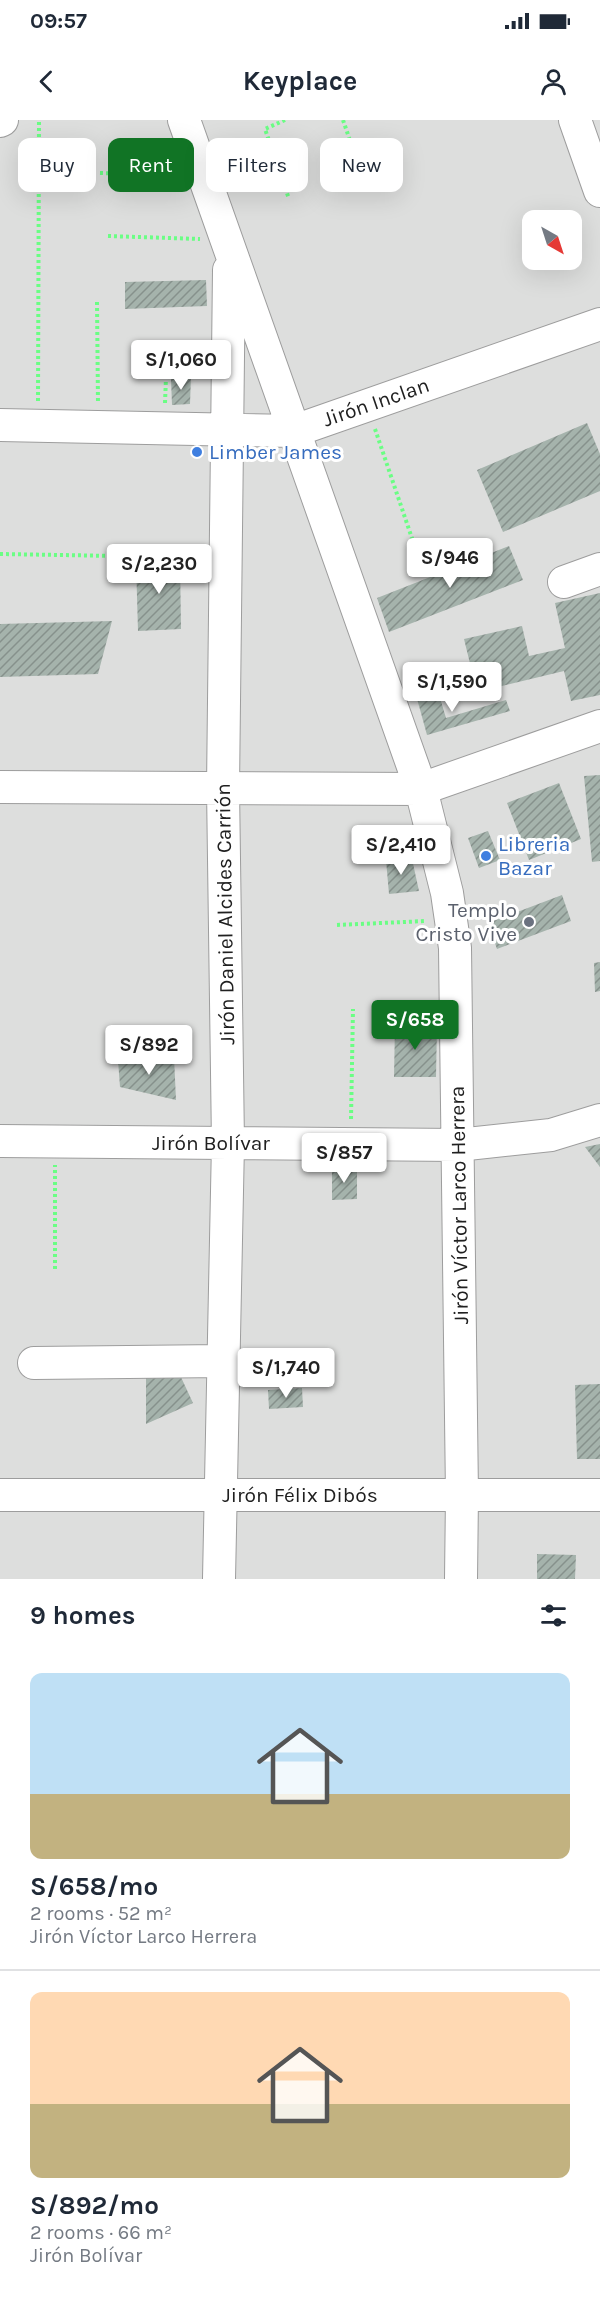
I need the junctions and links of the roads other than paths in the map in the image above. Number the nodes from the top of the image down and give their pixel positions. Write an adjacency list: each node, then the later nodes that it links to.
1 (184, 120): 4 (street, Jirón Víctor Larco Herrera)
2 (575, 120): 3 (street)
3 (600, 191)
4 (228, 244): 7 (street, Jirón Daniel Alcides Carrión); 8 (street, Jirón Víctor Larco Herrera)
5 (600, 324): 8 (street, Jirón Inclan)
6 (0, 426): 7 (street, Jirón Inclan)
7 (228, 429): 8 (street, Jirón Inclan); 13 (street, Jirón Daniel Alcides Carrión)
8 (294, 431): 14 (street, Jirón Víctor Larco Herrera)
9 (600, 568): 10 (street)
10 (564, 582)
11 (600, 726): 14 (street)
12 (0, 787): 13 (street)
13 (223, 788): 14 (street); 17 (street, Jirón Daniel Alcides Carrión)
14 (422, 789): 18 (street, Jirón Víctor Larco Herrera)
15 (600, 1120): 18 (street, Jirón Bolívar)
16 (0, 1141): 17 (street, Jirón Bolívar)
17 (228, 1143): 18 (street, Jirón Bolívar); 19 (street, Jirón Daniel Alcides Carrión)
18 (458, 1145): 23 (street, Jirón Víctor Larco Herrera)
19 (222, 1361): 20 (street); 22 (street, Jirón Daniel Alcides Carrión)
20 (34, 1363)
21 (0, 1495): 22 (street, Jirón Félix Dibós)
22 (220, 1495): 23 (street, Jirón Félix Dibós); 25 (street, Jirón Daniel Alcides Carrión)
23 (462, 1495): 24 (street, Jirón Félix Dibós); 26 (street, Jirón Víctor Larco Herrera)
24 (600, 1495)
25 (219, 1579)
26 (461, 1579)

